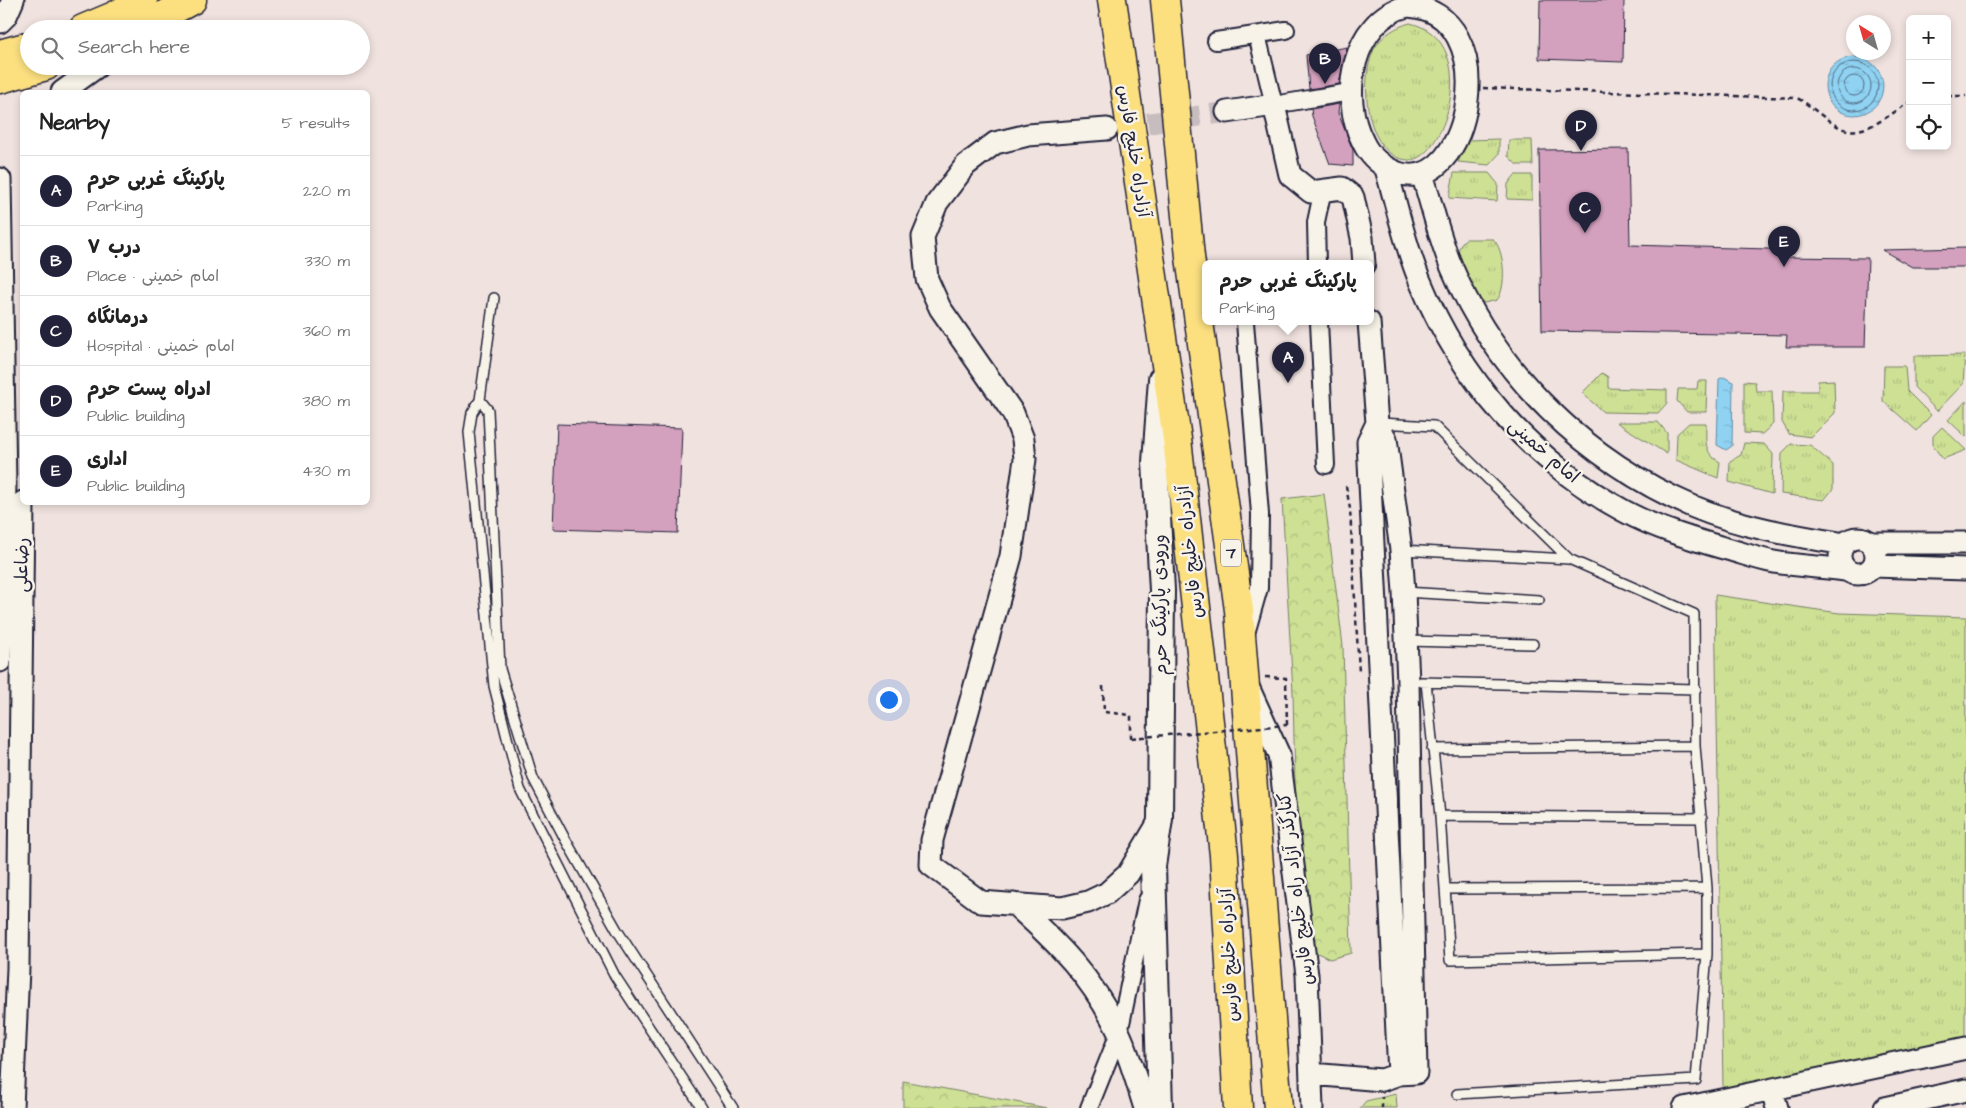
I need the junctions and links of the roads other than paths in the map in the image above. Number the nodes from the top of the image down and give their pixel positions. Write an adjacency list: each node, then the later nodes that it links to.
1 (13, 0): 11 (street)
2 (143, 0): 8 (highway)
3 (192, 0): 9 (highway); 10 (street)
4 (1112, 0): 38 (highway, آزادراه خلیج فارس)
5 (1165, 0): 31 (highway, آزادراه خلیج فارس / 7)
6 (1394, 5): 7 (street); 21 (street)
7 (1436, 6): 26 (street)
8 (104, 20)
9 (155, 20)
10 (164, 20)
11 (0, 22)
12 (1286, 30): 13 (street)
13 (1257, 35): 14 (street); 22 (street)
14 (1216, 41)
15 (20, 48): 16 (highway)
16 (0, 54)
17 (20, 73): 19 (highway)
18 (86, 75): 20 (street)
19 (0, 79)
20 (65, 90)
21 (1350, 92): 22 (street); 25 (street)
22 (1274, 105): 23 (street); 28 (street)
23 (1227, 112)
24 (1107, 129): 68 (street)
25 (1386, 169): 26 (street); 50 (street, امام خمینی)
26 (1422, 174): 44 (street, امام خمینی)
27 (0, 179): 56 (street, رضاعلی)
28 (1323, 189): 29 (street); 30 (street)
29 (1317, 260)
30 (1364, 260)
31 (1199, 261): 32 (highway, آزادراه خلیج فارس / 7)
32 (1202, 288)
33 (494, 298): 39 (lane)
34 (1206, 325): 55 (highway, آزادراه خلیج فارس / 7)
35 (1245, 325): 55 (street)
36 (1319, 325): 41 (street)
37 (1368, 325): 40 (street)
38 (1164, 345): 64 (main road, ورودی پارکینگ حرم); 83 (highway, آزادراه خلیج فارس)
39 (480, 400): 78 (lane); 79 (lane)
40 (1377, 423): 46 (street); 47 (lane); 73 (street)
41 (1326, 465)
42 (23, 505): 77 (street, رضاعلی)
43 (1966, 543): 45 (street)
44 (1845, 544): 45 (street); 50 (street)
45 (1870, 544): 48 (street)
46 (1401, 550): 47 (lane); 51 (street)
47 (1569, 559): 59 (lane)
48 (1873, 566): 49 (street); 50 (street)
49 (1966, 569)
50 (1845, 570)
51 (1404, 592): 52 (lane); 53 (street)
52 (1538, 600)
53 (1406, 642): 54 (lane); 58 (street)
54 (1533, 644)
55 (1242, 647): 57 (highway, آزادراه خلیج فارس / 7)
56 (0, 661)
57 (1244, 677): 72 (street, کنارگذر آزاد راه خلیج فارس); 84 (highway, آزادراه خلیج فارس / 7)
58 (1417, 682): 59 (lane); 61 (lane); 73 (street)
59 (1696, 689): 60 (lane)
60 (1695, 746): 61 (lane); 63 (lane)
61 (1432, 749): 62 (lane)
62 (1440, 816): 63 (lane); 67 (lane)
63 (1702, 818): 66 (lane)
64 (1160, 819): 65 (main road, ورودی پارکینگ حرم); 68 (street)
65 (1153, 866): 70 (street); 82 (main road)
66 (1708, 888): 67 (lane); 69 (lane)
67 (1445, 889): 69 (lane)
68 (1014, 904): 70 (street)
69 (1707, 954): 75 (lane)
70 (1119, 1033): 80 (street); 81 (street)
71 (1966, 1048): 76 (street)
72 (1311, 1074): 73 (street); 85 (street, کنارگذر آزاد راه خلیج فارس)
73 (1400, 1074)
74 (1966, 1090): 87 (street)
75 (1457, 1094)
76 (1775, 1099): 86 (street)
77 (12, 1108)
78 (702, 1108)
79 (734, 1108)
80 (1089, 1108)
81 (1145, 1108)
82 (1160, 1108)
83 (1238, 1108)
84 (1278, 1108)
85 (1312, 1108)
86 (1684, 1108)
87 (1885, 1108)

